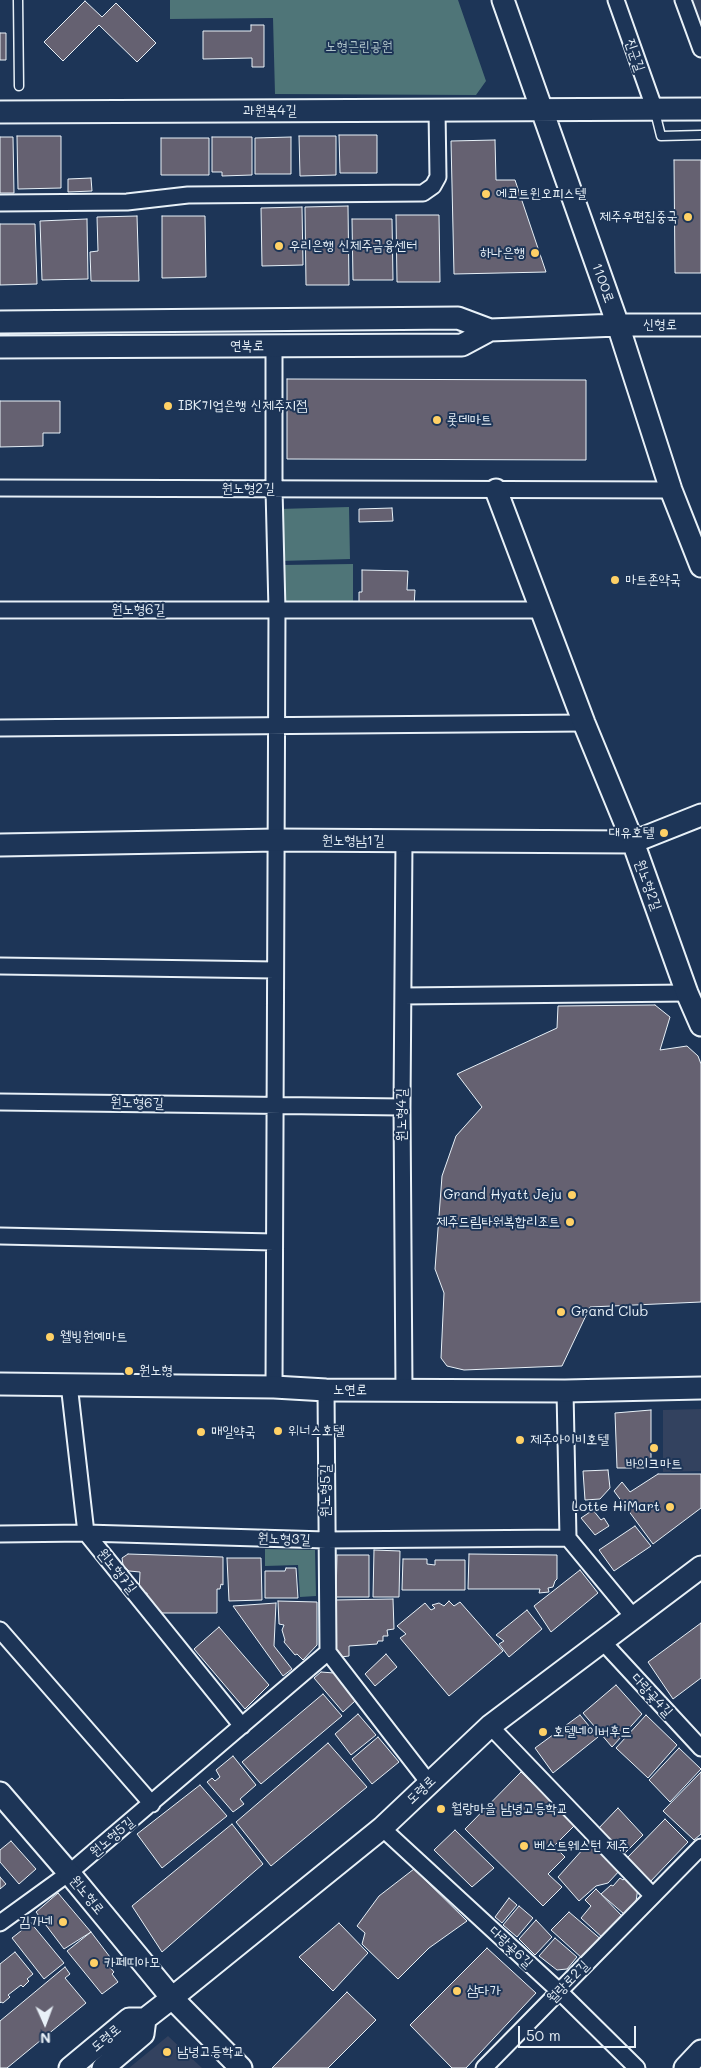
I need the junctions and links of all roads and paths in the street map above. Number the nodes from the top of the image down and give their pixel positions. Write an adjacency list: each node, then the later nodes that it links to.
1 (18, 0): 6 (lane)
2 (503, 0): 7 (main road, 1100로)
3 (616, 0): 10 (street, 진군길)
4 (683, 0): 5 (street)
5 (701, 48)
6 (19, 86)
7 (540, 109): 9 (main road, 과원북4길); 10 (main road); 16 (main road, 1100로)
8 (701, 109): 10 (main road)
9 (437, 110): 11 (main road, 과원북4길); 13 (street)
10 (655, 110): 12 (lane)
11 (0, 112)
12 (701, 135)
13 (0, 203)
14 (0, 322): 17 (main road, 연북로)
15 (701, 324): 16 (main road, 신형로)
16 (618, 325): 17 (main road, 연북로); 23 (main road, 1100로)
17 (490, 330): 18 (main road, 연북로)
18 (274, 346): 19 (main road, 연북로); 21 (street)
19 (0, 347)
20 (0, 488): 21 (street, 원노형2길)
21 (274, 489): 22 (street, 원노형2길); 26 (street)
22 (496, 490): 23 (street, 원노형2길); 27 (main road, 원노형2길)
23 (671, 490): 24 (main road, 1100로)
24 (701, 566)
25 (0, 610): 26 (street, 원노형6길)
26 (277, 610): 27 (street); 29 (street)
27 (543, 610): 28 (main road, 원노형2길)
28 (584, 723): 29 (street); 34 (main road, 원노형2길)
29 (276, 726): 30 (street); 32 (street)
30 (0, 728)
31 (701, 815): 34 (main road, 원노형남1길)
32 (276, 840): 33 (main road, 원노형남1길); 35 (main road, 원노형남1길); 37 (street)
33 (404, 841): 34 (main road, 원노형남1길); 39 (street, 원노형4길)
34 (633, 842): 38 (main road, 원노형2길)
35 (0, 845)
36 (0, 966): 37 (street)
37 (276, 970): 42 (street)
38 (687, 993): 39 (street); 40 (main road, 원노형2길)
39 (404, 996): 43 (street, 원노형4길)
40 (701, 1025)
41 (0, 1102): 42 (street, 원노형6길)
42 (275, 1105): 43 (street, 원노형6길); 45 (street)
43 (402, 1107): 51 (street, 원노형4길)
44 (0, 1236): 45 (street)
45 (274, 1242): 48 (street)
46 (0, 1384): 47 (main road, 노연로)
47 (69, 1384): 48 (main road, 노연로); 53 (street)
48 (274, 1387): 50 (main road, 노연로)
49 (701, 1388): 52 (main road, 노연로)
50 (326, 1390): 51 (main road, 노연로); 56 (street, 원노형5길)
51 (404, 1390): 52 (main road, 노연로)
52 (565, 1390): 55 (street)
53 (86, 1533): 54 (street, 원노형3길); 56 (street, 원노형3길); 62 (street, 원노형7길)
54 (0, 1534)
55 (568, 1538): 56 (street, 원노형3길); 58 (street)
56 (326, 1540): 61 (street, 원노형5길)
57 (701, 1567): 58 (main road, 도령로)
58 (635, 1619): 60 (main road, 도령로)
59 (0, 1630): 67 (street)
60 (603, 1642): 63 (main road, 도령로); 64 (street, 다랑곶4길)
61 (328, 1652): 62 (street, 원노형5길); 65 (street)
62 (242, 1726): 67 (street, 원노형5길)
63 (490, 1726): 65 (main road, 도령로); 71 (street)
64 (701, 1748)
65 (429, 1783): 68 (main road, 도령로)
66 (0, 1793): 70 (main road, 원노형로)
67 (152, 1804): 70 (street, 원노형5길)
68 (382, 1828): 73 (street, 다랑곶6길); 74 (main road, 도령로)
69 (701, 1847): 71 (street, 월랑로2길)
70 (69, 1873): 72 (street, 원노형5길); 74 (main road, 원노형로)
71 (652, 1896): 73 (street, 월랑로2길)
72 (0, 1923)
73 (559, 1992): 80 (street, 월랑로2길); 81 (street, 다랑곶6길)
74 (172, 1998): 75 (main road, 도령로); 79 (main road, 원노형로)
75 (146, 2019): 77 (main road, 도령로); 78 (main road, 도령로)
76 (701, 2051): 82 (main road)
77 (70, 2068)
78 (103, 2068)
79 (241, 2068)
80 (484, 2068)
81 (637, 2068)
82 (686, 2068)

